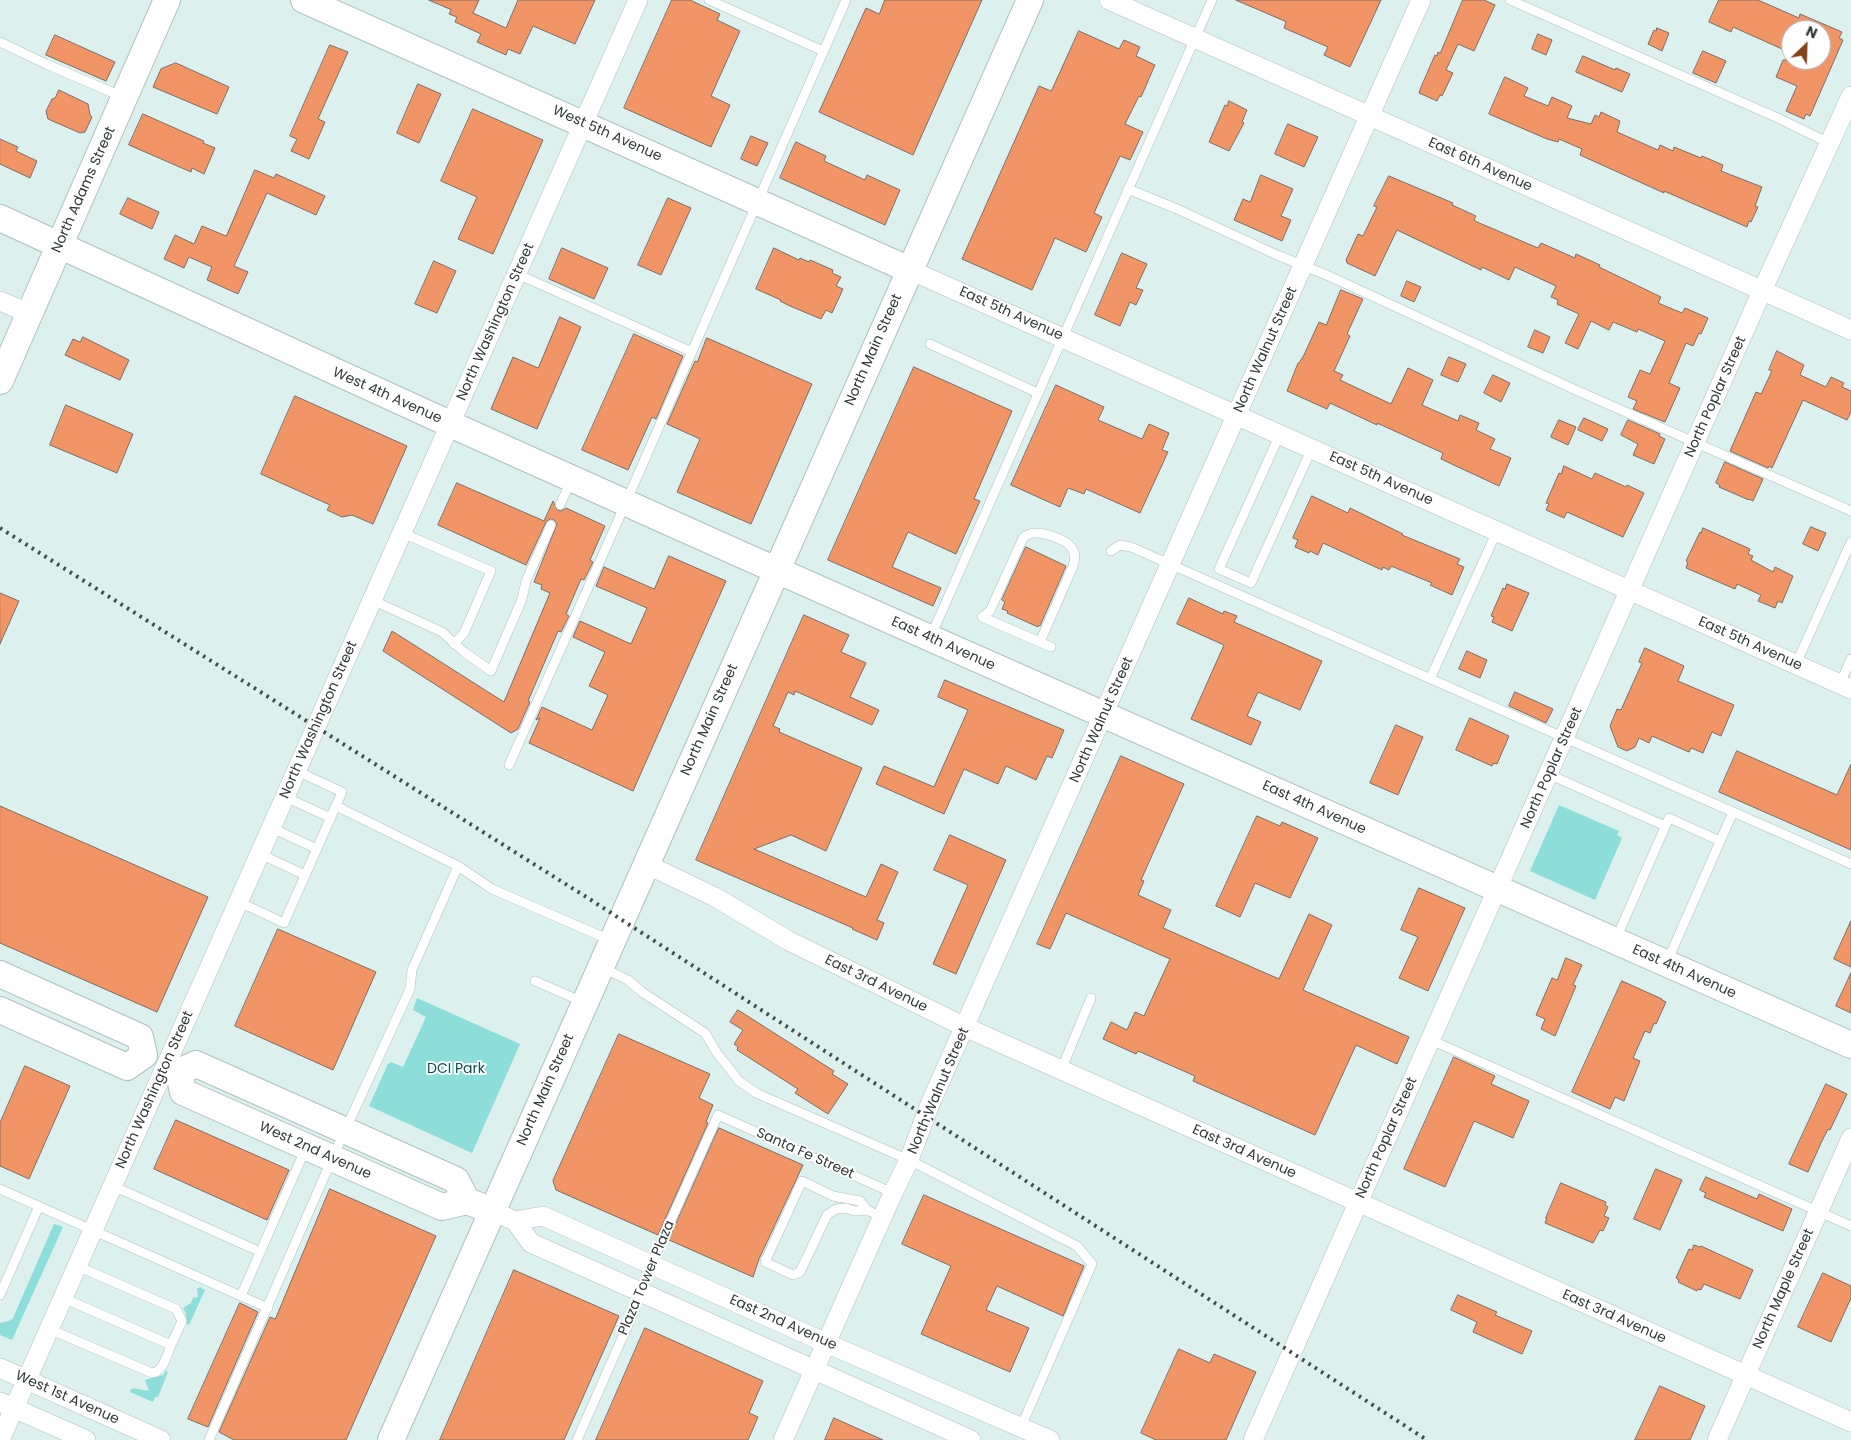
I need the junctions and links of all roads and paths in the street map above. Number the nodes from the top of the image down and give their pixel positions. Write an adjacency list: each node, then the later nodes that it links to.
1 (167, 0): 15 (main road, North Adams Street)
2 (304, 0): 17 (main road, West 5th Avenue)
3 (638, 0): 17 (street, North Washington Street)
4 (708, 0): 13 (lane)
5 (846, 0): 13 (lane)
6 (1030, 0): 24 (main road, North Main Street)
7 (1108, 0): 11 (street, East 6th Avenue)
8 (1212, 0): 11 (lane)
9 (1421, 0): 16 (street, North Walnut Street)
10 (1510, 0): 18 (lane)
11 (1194, 38): 16 (street, East 6th Avenue); 19 (lane)
12 (0, 42): 15 (lane)
13 (823, 51): 20 (lane)
14 (1851, 96): 18 (street, North Poplar Street)
15 (124, 98): 22 (main road, North Adams Street)
16 (1370, 116): 23 (street, North Walnut Street); 26 (street, East 6th Avenue)
17 (584, 124): 20 (main road, West 5th Avenue); 25 (street, North Washington Street)
18 (1829, 143): 26 (street, North Poplar Street)
19 (1128, 189): 23 (lane); 30 (lane)
20 (757, 202): 24 (main road, West 5th Avenue); 32 (lane)
21 (0, 218): 22 (main road, West 4th Avenue)
22 (59, 246): 28 (main road, North Adams Street); 36 (main road, West 4th Avenue)
23 (1304, 266): 35 (street, North Walnut Street); 38 (lane)
24 (910, 270): 30 (street, East 5th Avenue); 50 (main road, North Main Street)
25 (517, 274): 32 (lane); 36 (street, North Washington Street)
26 (1762, 292): 29 (street, East 6th Avenue); 38 (street, North Poplar Street)
27 (0, 301): 28 (street)
28 (30, 314): 33 (main road, North Adams Street)
29 (1851, 330)
30 (1063, 337): 34 (lane); 35 (street, East 5th Avenue)
31 (930, 344): 34 (lane)
32 (692, 352): 41 (lane)
33 (0, 380)
34 (1038, 393): 53 (lane)
35 (1237, 415): 37 (street, East 5th Avenue); 49 (street, North Walnut Street)
36 (450, 424): 40 (main road, West 4th Avenue); 46 (street, North Washington Street)
37 (1280, 434): 39 (street, East 5th Avenue); 39 (lane)
38 (1696, 443): 43 (lane); 51 (street, North Poplar Street)
39 (1312, 448): 45 (street, East 5th Avenue)
40 (572, 478): 41 (main road, West 4th Avenue); 42 (lane)
41 (626, 503): 50 (main road, West 4th Avenue); 63 (lane)
42 (560, 505)
43 (1851, 511)
44 (551, 525): 55 (lane)
45 (1497, 531): 51 (street, East 5th Avenue); 59 (lane)
46 (402, 532): 52 (street, North Washington Street); 55 (lane)
47 (1851, 542): 58 (lane)
48 (1111, 551): 49 (lane)
49 (1171, 565): 59 (lane); 61 (street, North Walnut Street)
50 (776, 570): 53 (main road, East 4th Avenue); 75 (main road, North Main Street)
51 (1631, 591): 58 (street, East 5th Avenue); 62 (street, North Poplar Street)
52 (372, 600): 55 (lane); 64 (street, North Washington Street)
53 (930, 638): 61 (main road, East 4th Avenue)
54 (1040, 642): 54 (lane); 56 (lane)
55 (454, 644)
56 (1051, 647)
57 (1851, 659): 60 (lane)
58 (1796, 664): 60 (street, East 5th Avenue)
59 (1430, 679): 62 (lane)
60 (1845, 686)
61 (1105, 715): 79 (main road, East 4th Avenue); 90 (street, North Walnut Street)
62 (1565, 738): 65 (street, North Poplar Street); 68 (lane)
63 (509, 765)
64 (297, 771): 66 (street, North Washington Street); 67 (lane)
65 (1548, 774): 70 (lane); 79 (street, North Poplar Street)
66 (285, 797): 69 (lane); 71 (street, North Washington Street)
67 (336, 806): 69 (lane); 77 (lane)
68 (1733, 812): 72 (lane); 76 (lane)
69 (331, 818): 73 (lane)
70 (1665, 826): 72 (lane); 82 (lane)
71 (272, 828): 73 (lane); 74 (street, North Washington Street)
72 (1720, 841): 83 (lane)
73 (317, 849): 78 (lane)
74 (260, 854): 78 (lane); 80 (street, North Washington Street)
75 (646, 864): 81 (main road, North Main Street); 90 (street, East 3rd Avenue)
76 (1851, 864)
77 (458, 866): 81 (lane); 96 (lane)
78 (305, 875): 80 (lane)
79 (1498, 889): 82 (main road, East 4th Avenue); 91 (street, North Poplar Street)
80 (239, 902): 93 (street, North Washington Street)
81 (612, 941): 84 (main road, North Main Street)
82 (1615, 942): 83 (main road, East 4th Avenue)
83 (1666, 964): 92 (main road, East 4th Avenue)
84 (601, 967): 88 (main road, North Main Street); 100 (lane)
85 (0, 974): 93 (main road, West 2nd Avenue)
86 (535, 981): 88 (lane)
87 (1092, 998): 94 (lane)
88 (585, 1003): 109 (main road, North Main Street)
89 (0, 1010): 93 (main road)
90 (965, 1028): 94 (street, East 3rd Avenue); 100 (street, North Walnut Street)
91 (1431, 1040): 105 (street, North Poplar Street); 107 (lane)
92 (1851, 1045)
93 (163, 1064): 96 (main road); 98 (main road, West 2nd Avenue); 101 (street, North Washington Street)
94 (1061, 1070): 105 (street, East 3rd Avenue)
95 (718, 1116): 103 (lane, Santa Fe Street); 113 (lane, Plaza Tower Plaza)
96 (346, 1130): 99 (lane); 104 (main road)
97 (1851, 1138): 107 (street, North Maple Street)
98 (306, 1147): 99 (main road, West 2nd Avenue); 117 (lane)
99 (332, 1159): 104 (main road, West 2nd Avenue); 119 (lane)
100 (909, 1160): 103 (street, North Walnut Street); 129 (lane)
101 (113, 1186): 111 (street, North Washington Street); 112 (lane)
102 (0, 1189): 106 (lane)
103 (893, 1193): 108 (street, North Walnut Street)
104 (467, 1201): 109 (main road)
105 (1358, 1203): 125 (street, East 3rd Avenue); 140 (street, North Poplar Street)
106 (39, 1206): 111 (lane); 116 (lane)
107 (1818, 1212): 110 (lane); 125 (street, North Maple Street)
108 (874, 1213): 108 (lane); 121 (street, North Walnut Street)
109 (504, 1216): 113 (street, East 2nd Avenue); 115 (street); 135 (main road, North Main Street)
110 (1851, 1226)
111 (93, 1230): 114 (street, North Washington Street); 117 (lane)
112 (254, 1248)
113 (651, 1265): 115 (lane, Plaza Tower Plaza); 121 (street, East 2nd Avenue)
114 (77, 1266): 118 (street, North Washington Street); 122 (lane)
115 (641, 1292): 124 (street); 136 (lane, Plaza Tower Plaza)
116 (0, 1295)
117 (242, 1296): 119 (lane)
118 (63, 1298): 120 (street, North Washington Street); 122 (lane)
119 (268, 1308): 134 (lane)
120 (49, 1329): 122 (lane); 126 (street, North Washington Street)
121 (826, 1342): 124 (street, North Walnut Street); 129 (street, East 2nd Avenue)
122 (172, 1345)
123 (0, 1368): 126 (street, West 1st Avenue)
124 (814, 1370): 137 (street, North Walnut Street); 138 (street)
125 (1745, 1375): 128 (street, East 3rd Avenue); 141 (street, North Maple Street)
126 (27, 1379): 127 (street, North Washington Street); 133 (street, West 1st Avenue)
127 (7, 1405): 130 (street); 131 (street, North Washington Street)
128 (1851, 1422)
129 (1021, 1427): 139 (street, East 2nd Avenue)
130 (63, 1435): 132 (street)
131 (0, 1440)
132 (86, 1440)
133 (162, 1440)
134 (209, 1440)
135 (391, 1440)
136 (577, 1440)
137 (783, 1440)
138 (971, 1440)
139 (1050, 1440)
140 (1253, 1440)
141 (1717, 1440)

